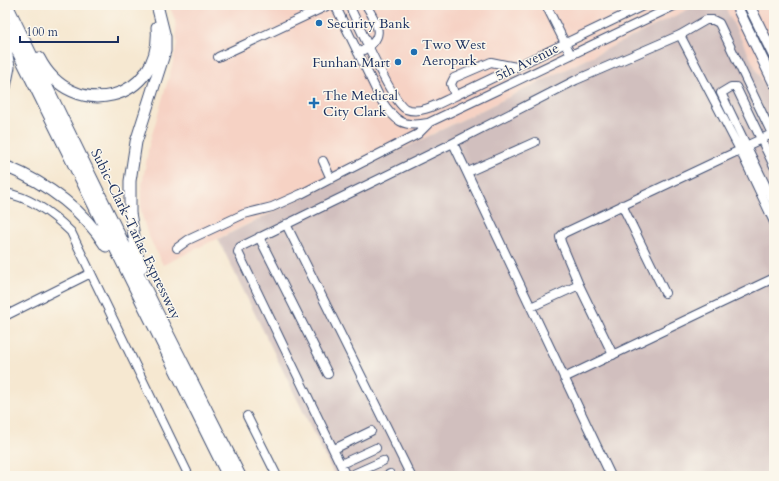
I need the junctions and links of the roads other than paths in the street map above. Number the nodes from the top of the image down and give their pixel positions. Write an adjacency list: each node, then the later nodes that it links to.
1 (150, 5): 12 (highway)
2 (157, 5): 51 (highway)
3 (329, 5): 21 (street)
4 (335, 5): 18 (street)
5 (349, 5): 17 (street)
6 (366, 5): 17 (street)
7 (546, 5): 16 (street)
8 (645, 5): 16 (street, 5th Avenue)
9 (676, 5): 19 (street, 5th Avenue)
10 (736, 5): 23 (main road)
11 (749, 5): 20 (main road)
12 (9, 9): 51 (highway, Subic-Clark-Tarlac Expressway)
13 (5, 26): 51 (highway, Subic-Clark-Tarlac Expressway)
14 (680, 35): 27 (street); 30 (street); 31 (street)
15 (5, 44): 24 (highway)
16 (565, 44): 19 (street); 22 (street, 5th Avenue)
17 (370, 47): 18 (street); 25 (street, 5th Avenue)
18 (358, 53): 26 (street, 5th Avenue)
19 (571, 55): 26 (street, 5th Avenue)
20 (774, 56)
21 (218, 57)
22 (516, 67): 25 (street, 5th Avenue); 25 (street)
23 (774, 83)
24 (5, 86)
25 (455, 96)
26 (428, 123): 36 (street)
27 (773, 136): 28 (street)
28 (760, 139): 31 (street); 31 (street); 34 (street)
29 (535, 142): 35 (street)
30 (453, 143): 35 (street); 42 (street)
31 (743, 148): 38 (street); 40 (street); 41 (street)
32 (323, 161): 36 (street)
33 (5, 166): 51 (highway)
34 (774, 166)
35 (468, 172): 49 (street)
36 (331, 179): 44 (street)
37 (5, 193): 45 (street)
38 (772, 194): 39 (street)
39 (774, 203)
40 (622, 205): 47 (street); 48 (street)
41 (774, 222)
42 (286, 224): 43 (street); 67 (street)
43 (259, 237): 53 (street); 58 (street)
44 (178, 248)
45 (91, 273): 50 (street); 61 (street)
46 (774, 278): 52 (street)
47 (579, 285): 49 (street); 52 (street)
48 (665, 293)
49 (531, 307): 54 (street)
50 (5, 316)
51 (154, 317): 62 (highway, Subic-Clark-Tarlac Expressway); 63 (highway, Subic-Clark-Tarlac Expressway)
52 (613, 355): 54 (street)
53 (328, 374)
54 (564, 378): 68 (street)
55 (247, 416): 64 (street)
56 (371, 431): 58 (street)
57 (376, 448): 60 (street)
58 (334, 449): 60 (street)
59 (382, 461): 66 (street)
60 (340, 464): 65 (street)
61 (189, 476)
62 (228, 476)
63 (240, 476)
64 (276, 476)
65 (346, 476)
66 (350, 476)
67 (411, 476)
68 (611, 476)

